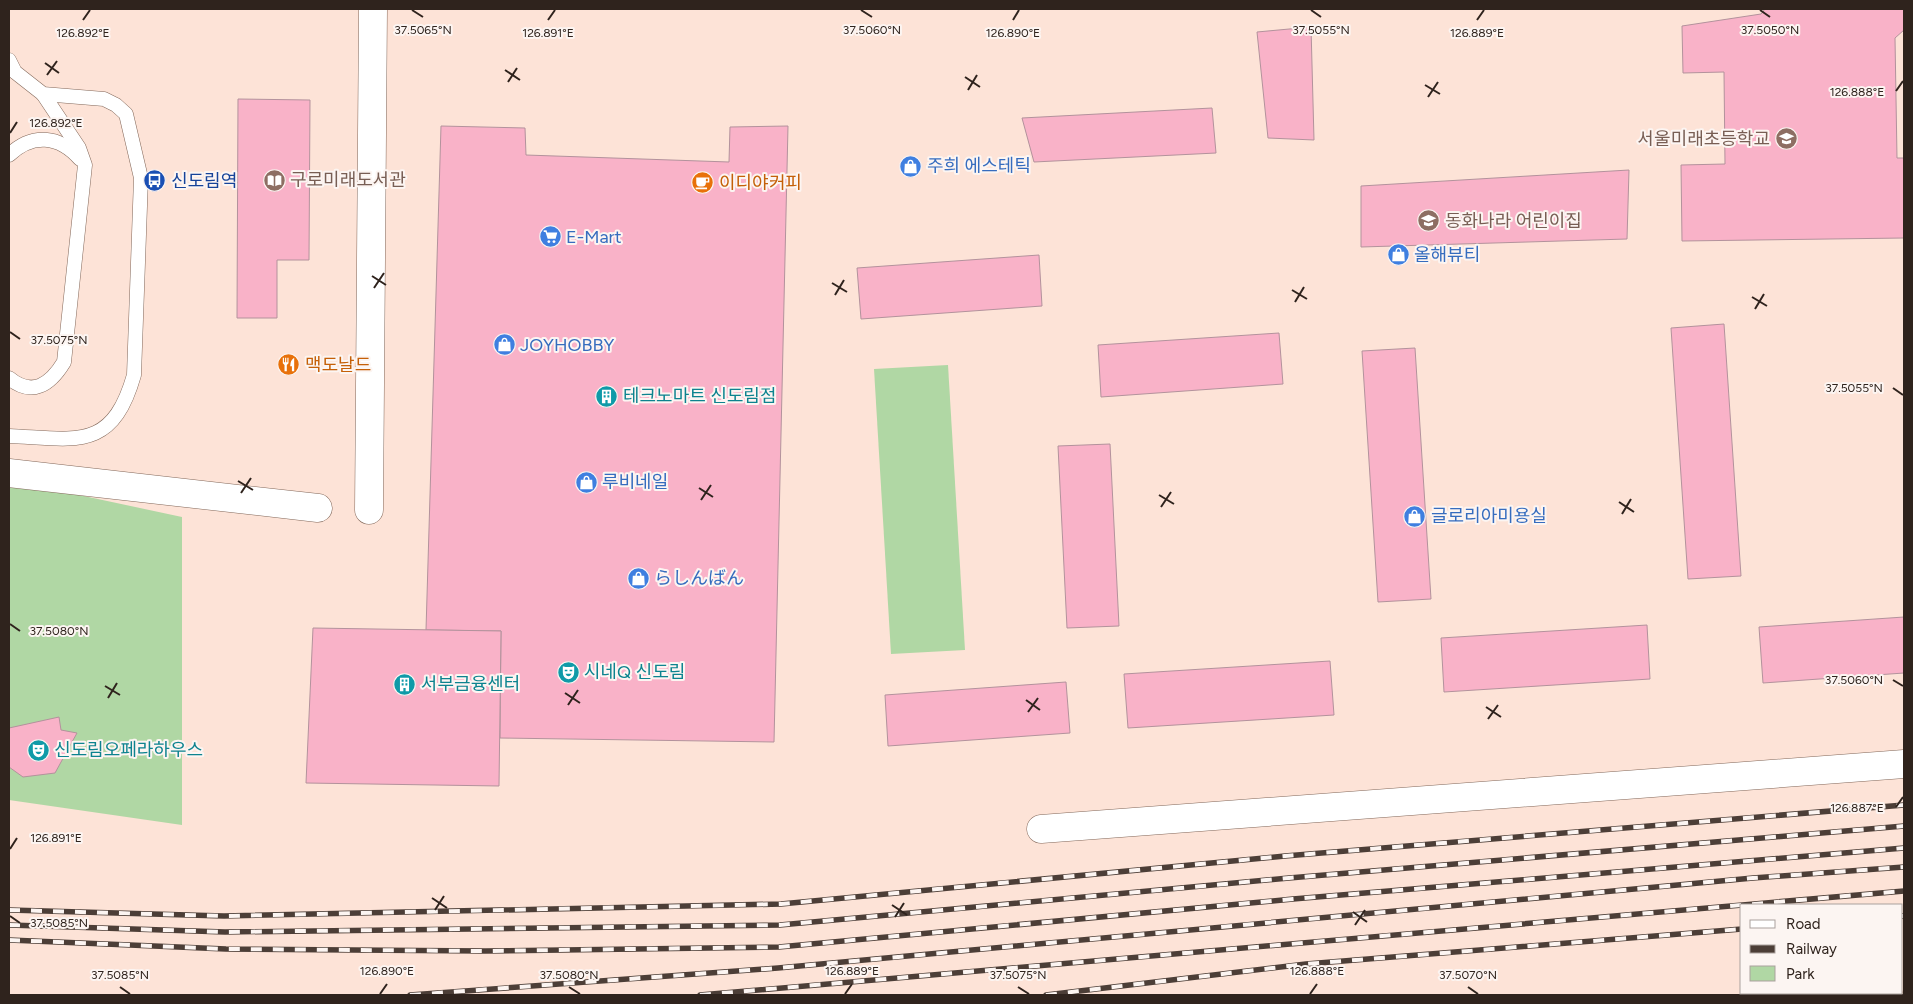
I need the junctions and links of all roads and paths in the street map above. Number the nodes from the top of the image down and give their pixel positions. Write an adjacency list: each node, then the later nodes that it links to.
1 (373, 9): 10 (street)
2 (9, 60): 3 (lane)
3 (43, 94): 5 (lane); 7 (lane)
4 (9, 155): 5 (lane)
5 (85, 165): 6 (lane)
6 (9, 378)
7 (9, 436)
8 (9, 473): 9 (street)
9 (318, 508)
10 (369, 510)
11 (1904, 764): 12 (street)
12 (1041, 829)
13 (1872, 994): 14 (street)
14 (1856, 995)

